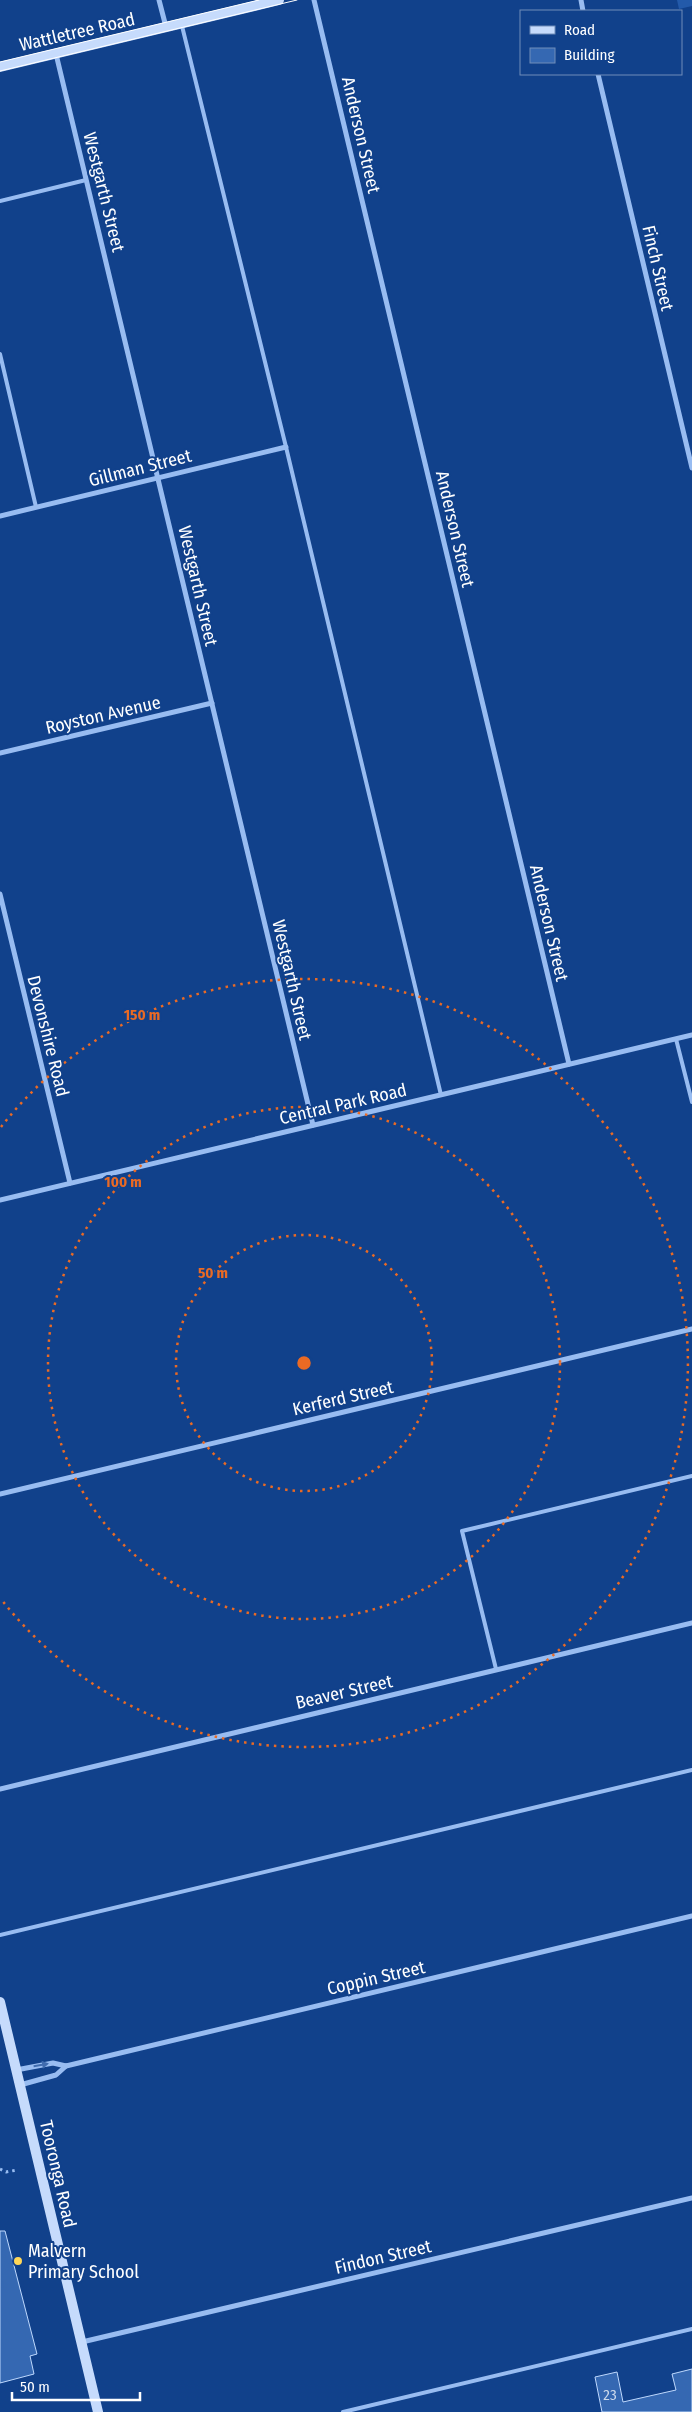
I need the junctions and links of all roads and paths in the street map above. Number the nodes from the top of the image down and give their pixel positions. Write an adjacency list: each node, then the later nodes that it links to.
1 (159, 0): 5 (street)
2 (279, 0): 4 (main road, Wattletree Road)
3 (314, 0): 22 (street, Anderson Street)
4 (181, 23): 5 (main road, Wattletree Road); 12 (lane)
5 (166, 27): 6 (main road, Wattletree Road)
6 (56, 53): 7 (main road, Wattletree Road); 9 (street, Westgarth Street)
7 (0, 67)
8 (598, 75): 13 (street, Finch Street)
9 (86, 180): 10 (lane); 14 (street, Westgarth Street)
10 (0, 201)
11 (0, 354): 15 (lane)
12 (286, 447): 14 (street, Gillman Street); 23 (lane)
13 (692, 468)
14 (158, 478): 15 (street, Gillman Street); 17 (street, Westgarth Street)
15 (36, 508): 16 (street, Gillman Street)
16 (0, 516)
17 (212, 703): 18 (street, Royston Avenue); 25 (street, Westgarth Street)
18 (0, 753)
19 (0, 894): 26 (street, Devonshire Road)
20 (692, 1035): 21 (street, Central Park Road)
21 (676, 1039): 22 (street, Central Park Road); 24 (lane)
22 (569, 1064): 23 (street, Central Park Road)
23 (441, 1095): 25 (street, Central Park Road)
24 (692, 1102)
25 (313, 1125): 26 (street, Central Park Road)
26 (70, 1183): 27 (street, Central Park Road)
27 (0, 1200)
28 (692, 1329): 30 (street, Kerferd Street)
29 (692, 1476): 32 (lane)
30 (0, 1494)
31 (692, 1623): 32 (street, Beaver Street)
32 (496, 1670): 34 (street, Beaver Street)
33 (692, 1770): 36 (lane)
34 (1, 1788)
35 (692, 1916): 38 (street, Coppin Street)
36 (0, 1935)
37 (0, 2002): 39 (main road, Tooronga Road)
38 (66, 2066): 39 (street, Coppin Street, one-way to 38); 40 (street, Coppin Street)
39 (16, 2070): 40 (main road, Tooronga Road)
40 (20, 2086): 45 (main road, Tooronga Road)
41 (0, 2169): 42 (path)
42 (17, 2170)
43 (692, 2198): 45 (street, Findon Street)
44 (692, 2329): 47 (lane)
45 (81, 2342): 46 (main road, Tooronga Road)
46 (98, 2412)
47 (343, 2412)

